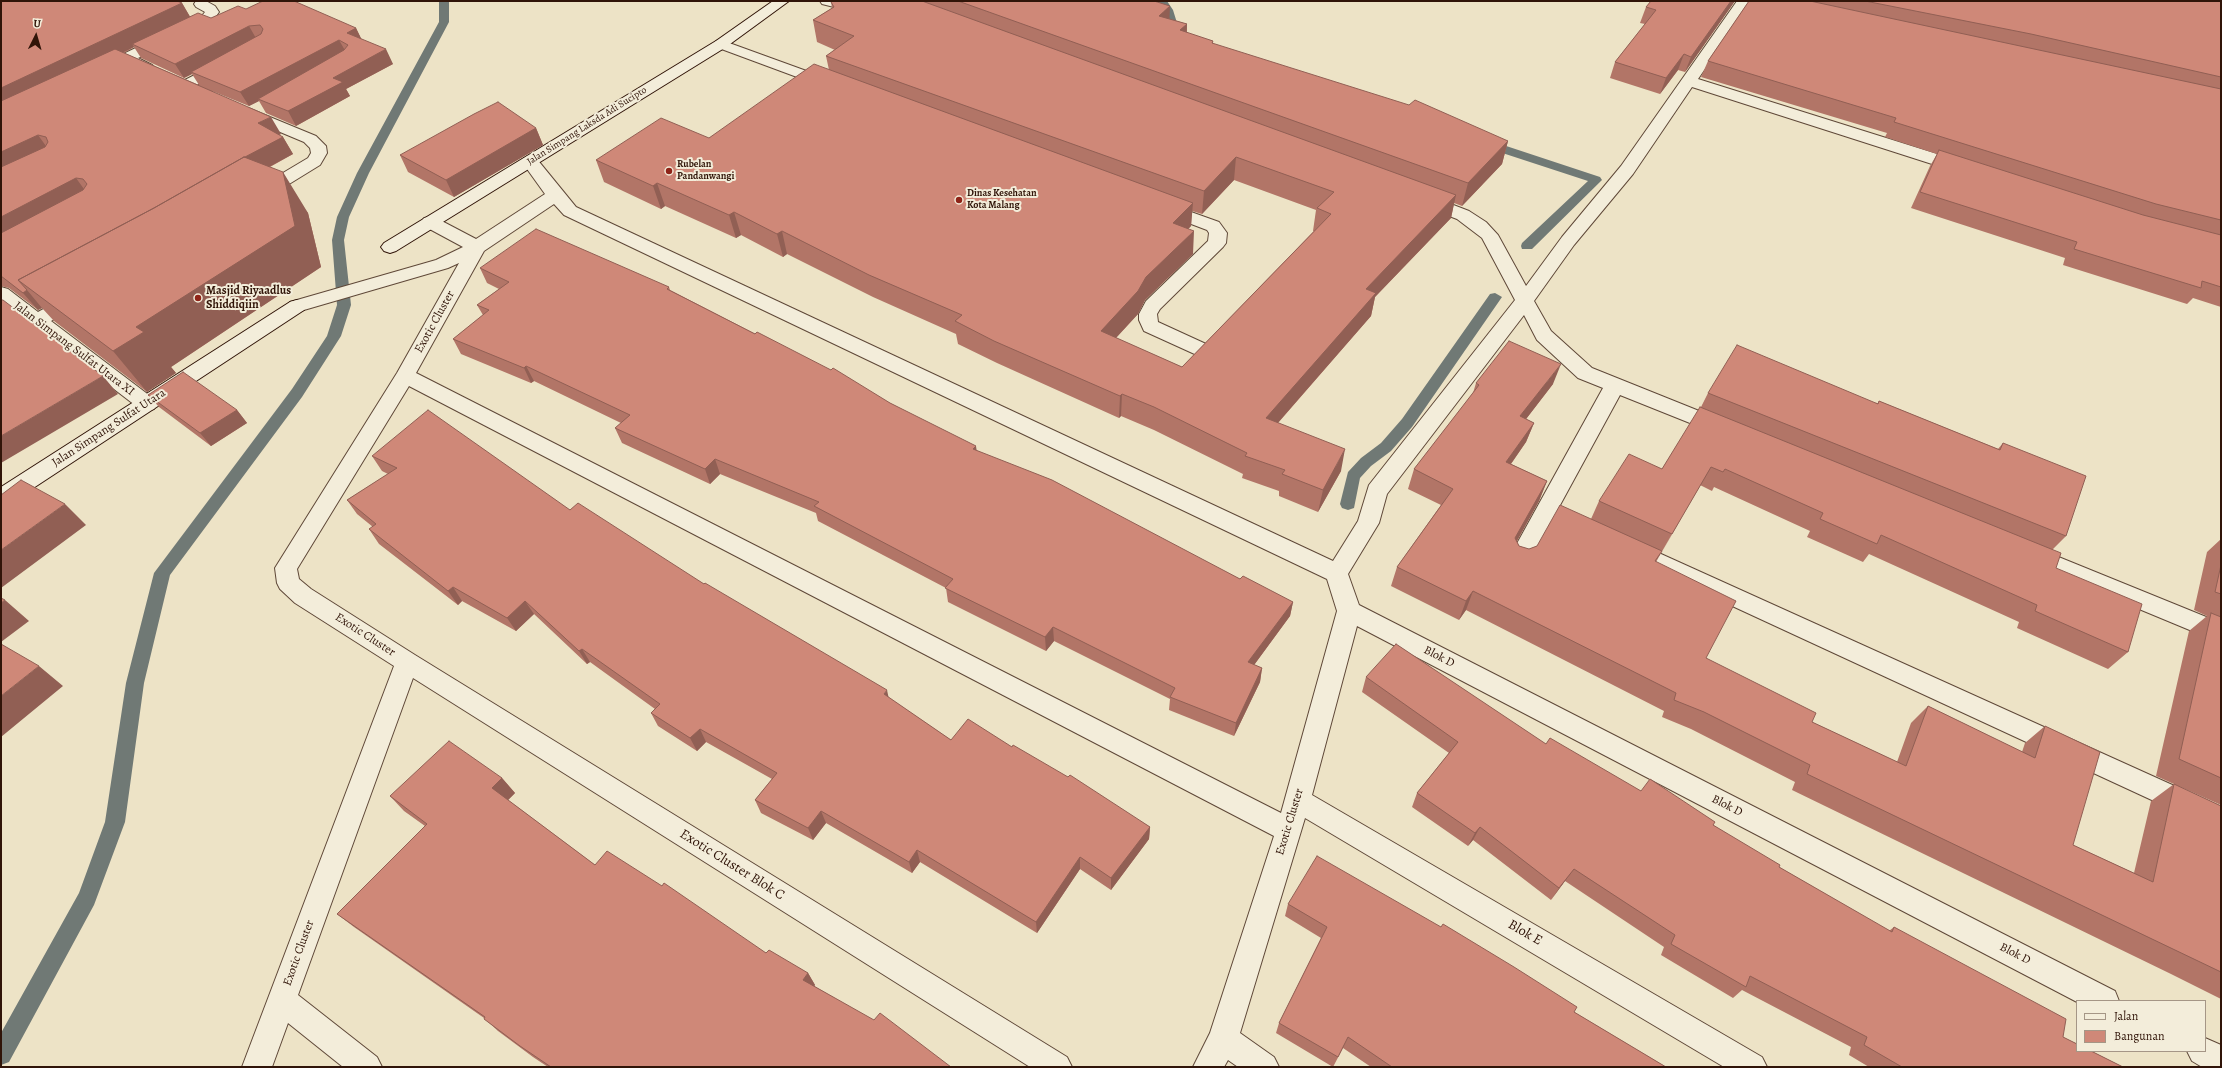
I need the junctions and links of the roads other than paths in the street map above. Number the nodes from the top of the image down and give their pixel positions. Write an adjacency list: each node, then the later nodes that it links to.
1 (782, 1): 6 (street, Jalan Simpang Laksda Adi Sucipto)
2 (827, 1): 3 (street)
3 (857, 1)
4 (1744, 1): 8 (street)
5 (201, 4): 9 (street)
6 (721, 44): 10 (street); 15 (street, Jalan Simpang Laksda Adi Sucipto)
7 (237, 58): 9 (street)
8 (1688, 81): 16 (street); 26 (street)
9 (184, 86): 11 (street)
10 (847, 90)
11 (206, 95)
12 (264, 106): 14 (street)
13 (235, 107): 14 (street)
14 (250, 114): 19 (street)
15 (530, 162): 18 (street); 21 (street, Jalan Simpang Laksda Adi Sucipto)
16 (1978, 173)
17 (1410, 194): 26 (street)
18 (555, 195): 23 (street, Jalan Simpang Sulfat Utara); 37 (street)
19 (249, 201)
20 (1146, 201): 28 (street)
21 (430, 222): 22 (street, Jalan Simpang Laksda Adi Sucipto); 23 (street)
22 (390, 247)
23 (477, 247): 29 (street, Exotic Cluster); 31 (street, Jalan Simpang Sulfat Utara)
24 (1, 293): 27 (street, Jalan Simpang Sulfat Utara XI)
25 (87, 293): 27 (street)
26 (1525, 299): 30 (street); 37 (street)
27 (38, 320): 31 (street, Jalan Simpang Sulfat Utara XI)
28 (1199, 349)
29 (405, 376): 40 (street, Exotic Cluster); 43 (street)
30 (1615, 385): 32 (street); 34 (street)
31 (147, 404): 33 (street, Jalan Simpang Sulfat Utara)
32 (1740, 436)
33 (1, 498)
34 (1547, 511): 36 (street); 42 (street)
35 (2014, 548): 39 (street)
36 (1520, 558)
37 (1337, 573): 38 (street)
38 (1349, 611): 41 (street, Exotic Cluster); 45 (street, Blok D)
39 (2221, 633)
40 (407, 662): 44 (street, Exotic Cluster); 51 (street, Exotic Cluster Blok C)
41 (1298, 800): 43 (street, Exotic Cluster); 54 (street, Blok E)
42 (2221, 820)
43 (1288, 830): 46 (street, Exotic Cluster)
44 (282, 1000): 49 (street, Exotic Cluster); 50 (street)
45 (2103, 1000)
46 (1223, 1039): 52 (street, Exotic Cluster); 53 (street)
47 (2204, 1052): 48 (street)
48 (2221, 1061)
49 (257, 1067)
50 (367, 1067)
51 (1057, 1067)
52 (1208, 1067)
53 (1264, 1067)
54 (1752, 1067)

